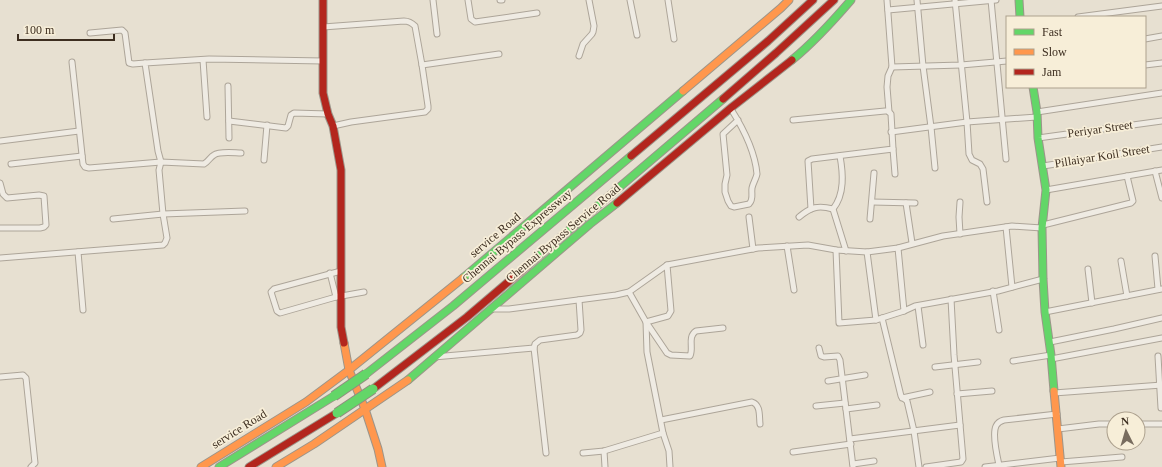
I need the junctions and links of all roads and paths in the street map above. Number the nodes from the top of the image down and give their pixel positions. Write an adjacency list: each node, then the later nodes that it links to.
1 (323, 0): 23 (main road)
2 (433, 0): 25 (street)
3 (468, 0): 20 (street)
4 (589, 0): 31 (street)
5 (630, 0): 26 (street)
6 (668, 0): 28 (street)
7 (789, 0): 152 (main road, service Road)
8 (813, 0): 191 (main road, Chennai Bypass Expressway, bridge)
9 (834, 0): 192 (main road, bridge)
10 (851, 0): 47 (main road, Chennai Bypass Service Road)
11 (887, 0): 19 (street)
12 (916, 0): 18 (street)
13 (991, 0): 14 (street); 16 (street); 36 (street)
14 (996, 0)
15 (1019, 0): 21 (main road)
16 (955, 2): 18 (street); 40 (street)
17 (1162, 6): 22 (street)
18 (917, 7): 19 (street); 42 (street)
19 (888, 10): 43 (street)
20 (537, 13)
21 (1020, 16)
22 (1086, 16)
23 (323, 27): 33 (main road); 39 (street)
24 (90, 33): 37 (street)
25 (437, 34)
26 (637, 35)
27 (1162, 36): 29 (street)
28 (674, 39)
29 (1146, 39)
30 (499, 54): 39 (street)
31 (579, 56)
32 (203, 60): 33 (street); 37 (street); 51 (street)
33 (323, 61): 49 (main road)
34 (1006, 61): 36 (street)
35 (72, 62): 61 (street)
36 (997, 62): 40 (street); 52 (street)
37 (145, 63): 73 (street)
38 (1162, 63): 41 (street)
39 (422, 65): 59 (street)
40 (961, 65): 42 (street); 57 (street)
41 (1146, 65)
42 (923, 66): 43 (street); 60 (street)
43 (892, 67): 48 (street)
44 (228, 86): 55 (street)
45 (1033, 88): 50 (main road)
46 (1162, 93): 50 (street)
47 (731, 109): 53 (street); 130 (main road, Chennai Bypass Service Road)
48 (889, 112): 54 (street); 62 (street)
49 (328, 114): 58 (street); 59 (main road)
50 (1037, 114): 52 (street); 64 (main road)
51 (206, 116)
52 (1002, 119): 57 (street); 71 (street)
53 (738, 120): 53 (street)
54 (793, 120)
55 (229, 121): 58 (street); 63 (street)
56 (1162, 121): 64 (street, Periyar Street)
57 (967, 122): 60 (street); 87 (street)
58 (267, 125): 72 (street)
59 (333, 126): 115 (main road)
60 (931, 127): 62 (street); 76 (street)
61 (80, 131): 65 (street); 69 (street)
62 (891, 132): 67 (street)
63 (229, 138)
64 (1038, 138): 75 (main road)
65 (0, 141)
66 (1162, 147): 75 (street, Pillaiyar Koil Street)
67 (893, 149): 70 (street); 80 (street)
68 (241, 153): 73 (street)
69 (82, 156): 73 (street); 74 (street)
70 (840, 156): 90 (street); 91 (street)
71 (1006, 159)
72 (264, 160)
73 (161, 162): 93 (street)
74 (11, 164)
75 (1043, 166): 83 (main road)
76 (934, 168)
77 (1162, 170): 78 (street)
78 (1155, 171): 81 (street); 84 (street)
79 (874, 174): 85 (street)
80 (895, 174)
81 (1127, 176): 83 (street); 98 (street)
82 (0, 183): 100 (street)
83 (1046, 190): 98 (main road)
84 (1162, 198)
85 (872, 202): 88 (street); 96 (street)
86 (960, 202): 101 (street)
87 (987, 202)
88 (906, 203): 89 (street); 102 (street)
89 (915, 203)
90 (811, 209): 91 (street); 95 (street)
91 (833, 209): 107 (street)
92 (245, 211): 93 (street)
93 (163, 214): 97 (street); 108 (street)
94 (750, 217): 105 (street)
95 (799, 217)
96 (870, 218)
97 (113, 219)
98 (1042, 226): 99 (street); 117 (main road)
99 (1006, 227): 101 (street); 118 (street)
100 (0, 228)
101 (960, 234): 102 (street)
102 (912, 244): 104 (street)
103 (787, 246): 105 (street); 106 (street); 120 (street)
104 (898, 248): 109 (street); 132 (street)
105 (753, 249): 113 (street)
106 (836, 250): 107 (street); 136 (street)
107 (846, 251): 109 (street)
108 (78, 252): 111 (street); 131 (street)
109 (867, 252): 136 (street)
110 (1155, 256): 119 (street)
111 (0, 258)
112 (1121, 261): 124 (street)
113 (667, 265): 123 (street); 137 (street)
114 (1088, 269): 128 (street)
115 (340, 270): 116 (street); 125 (main road)
116 (330, 273): 125 (street); 125 (street)
117 (1043, 279): 118 (street); 133 (main road)
118 (1012, 287): 121 (street)
119 (1160, 289): 124 (street)
120 (794, 290)
121 (993, 291): 126 (street); 139 (street)
122 (364, 292): 125 (street)
123 (630, 292): 127 (street); 137 (street)
124 (1127, 296): 128 (street)
125 (339, 297): 152 (main road)
126 (951, 299): 129 (street); 150 (street)
127 (579, 300): 130 (street); 143 (street)
128 (1092, 303): 133 (street)
129 (918, 306): 132 (street); 142 (street)
130 (490, 309): 146 (main road, Chennai Bypass Service Road)
131 (83, 310)
132 (904, 311): 134 (street)
133 (1046, 312): 141 (main road)
134 (882, 318): 136 (street); 162 (street)
135 (1162, 318): 141 (street)
136 (876, 320)
137 (646, 322): 138 (street); 170 (street)
138 (723, 328)
139 (1000, 330)
140 (1162, 338): 147 (street)
141 (1050, 342): 147 (main road)
142 (923, 345)
143 (534, 348): 146 (street); 182 (street)
144 (819, 348): 155 (street)
145 (1158, 356): 157 (street)
146 (434, 357): 167 (main road, Chennai Bypass Service Road)
147 (1051, 357): 148 (street); 160 (main road)
148 (1013, 361)
149 (978, 362): 150 (street)
150 (955, 365): 151 (street); 161 (street)
151 (935, 367)
152 (349, 370): 167 (main road); 190 (main road, service Road)
153 (865, 375): 155 (street)
154 (0, 377): 189 (street)
155 (843, 378): 156 (street); 163 (street)
156 (828, 381)
157 (1161, 385): 160 (street); 166 (street)
158 (992, 391): 161 (street)
159 (930, 392): 162 (street)
160 (1054, 393): 169 (main road)
161 (957, 394): 175 (street)
162 (902, 398): 177 (street)
163 (845, 403): 165 (street); 168 (street)
164 (878, 405): 168 (street)
165 (816, 406)
166 (1161, 408)
167 (365, 409): 193 (main road, Chennai Bypass Service Road); 194 (main road)
168 (846, 409): 179 (street)
169 (1056, 414): 176 (main road); 188 (street)
170 (661, 420): 171 (street); 178 (street)
171 (760, 424)
172 (1106, 424): 176 (street)
173 (1146, 424): 174 (street)
174 (1162, 424)
175 (960, 425): 177 (street); 198 (street)
176 (1058, 429): 186 (main road)
177 (914, 430): 179 (street); 197 (street)
178 (663, 433): 180 (street); 196 (street)
179 (850, 441): 181 (street); 187 (street)
180 (604, 451): 183 (street); 195 (street)
181 (793, 452)
182 (546, 453)
183 (583, 453)
184 (1122, 457): 186 (street)
185 (874, 461): 187 (street)
186 (1061, 462): 188 (street)
187 (853, 465)
188 (999, 465): 199 (street)
189 (31, 467)
190 (201, 467)
191 (219, 467)
192 (249, 467)
193 (276, 467)
194 (382, 467)
195 (605, 467)
196 (670, 467)
197 (919, 467)
198 (926, 467)
199 (985, 467)

